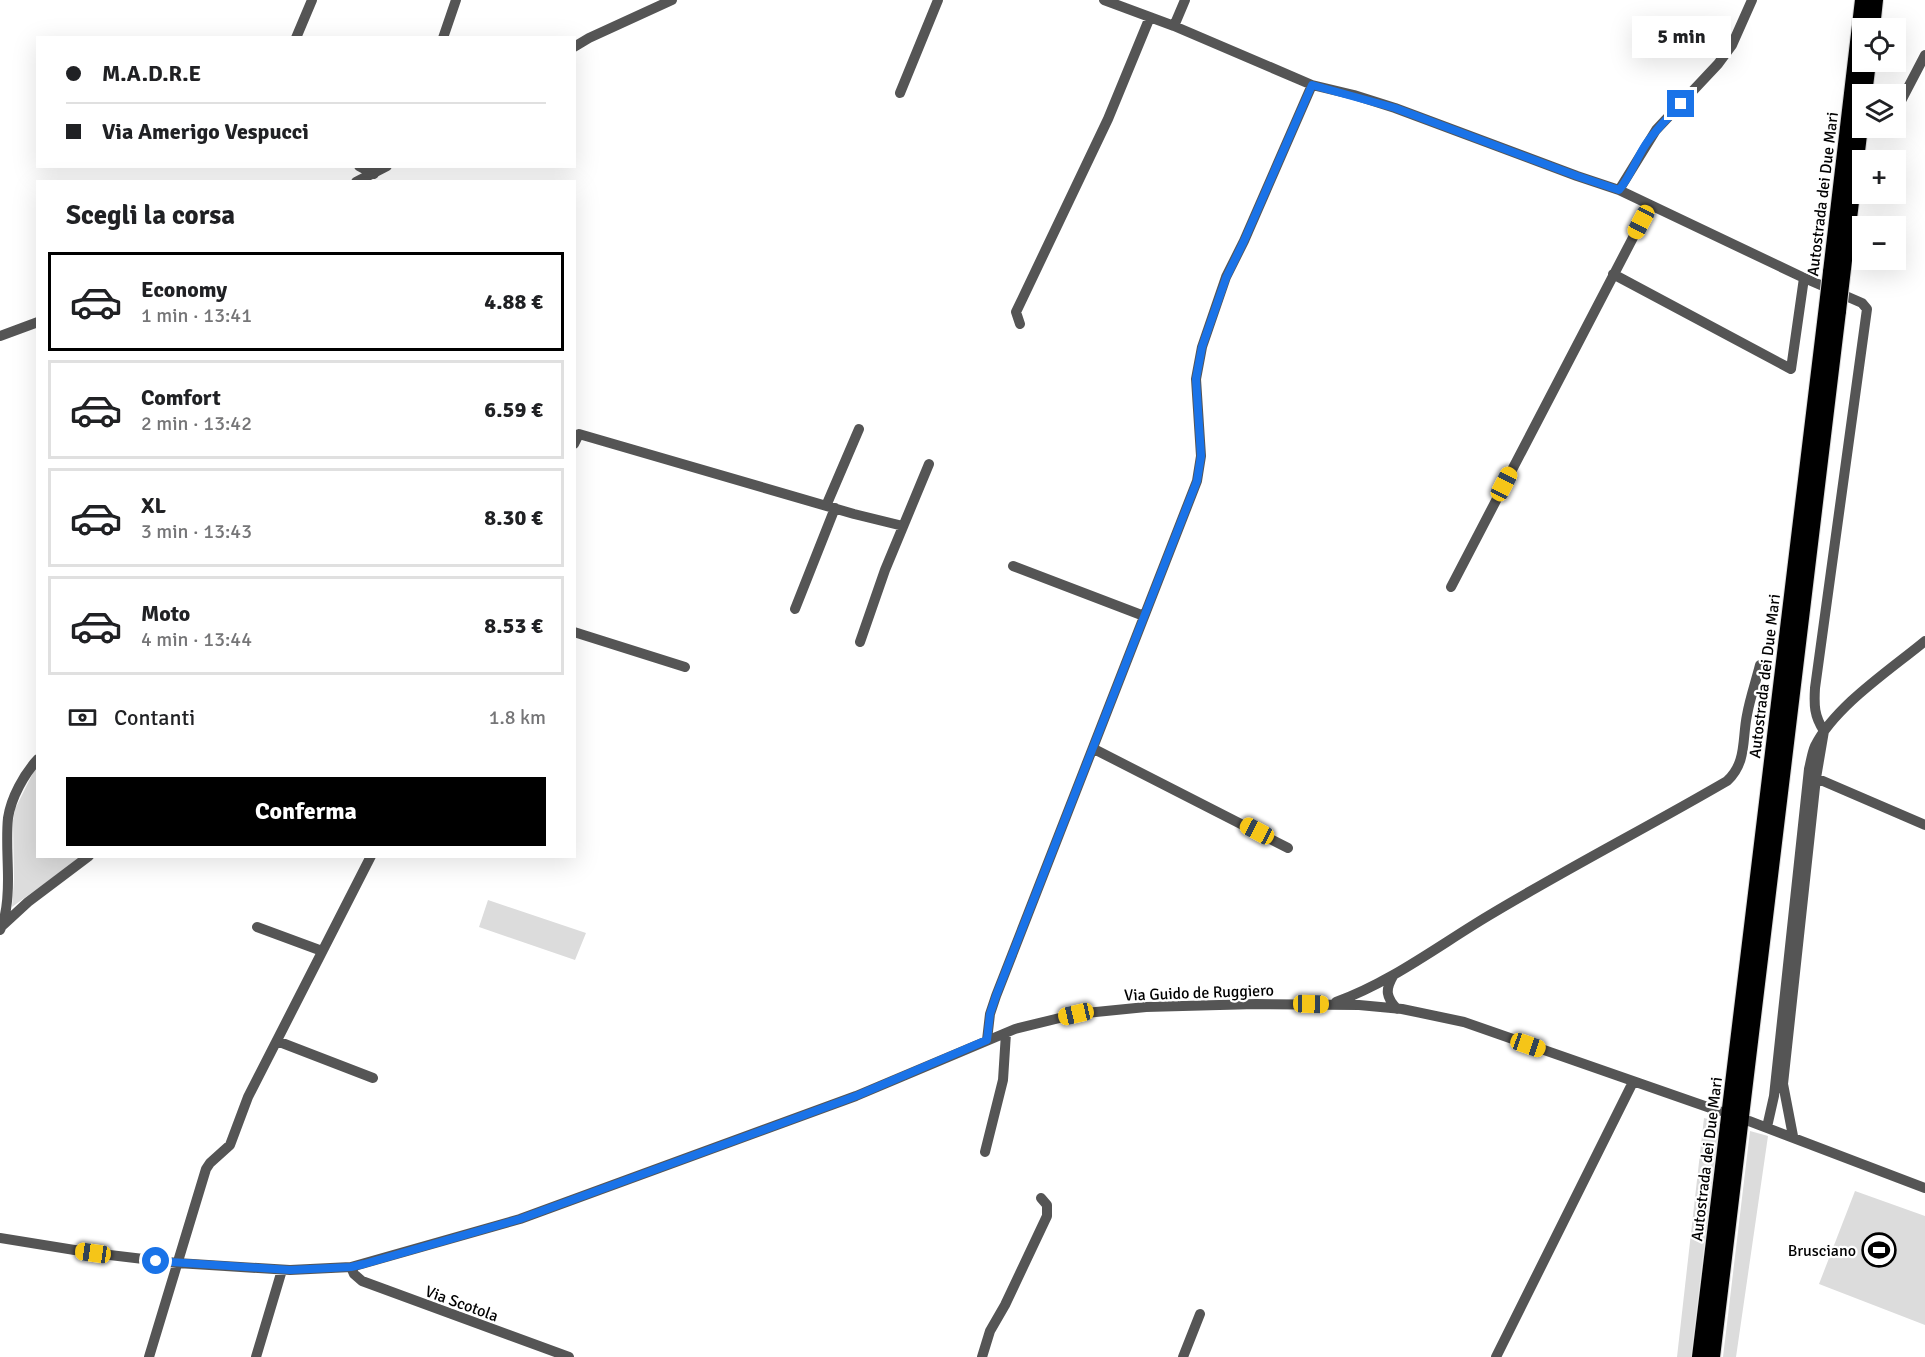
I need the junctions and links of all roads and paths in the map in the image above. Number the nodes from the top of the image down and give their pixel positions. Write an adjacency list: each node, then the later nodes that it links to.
1 (312, 0): 13 (street)
2 (456, 0): 14 (street)
3 (672, 0): 15 (street)
4 (938, 0): 19 (street)
5 (1104, 0): 10 (street)
6 (1185, 0): 12 (street)
7 (1752, 0): 23 (street)
8 (1863, 0): 26 (highway, Autostrada dei Due Mari)
9 (1875, 0): 11 (highway)
10 (1150, 17): 12 (street); 30 (street)
11 (1873, 18)
12 (1174, 26): 17 (street)
13 (297, 36)
14 (444, 36)
15 (576, 46)
16 (1925, 55): 18 (street)
17 (1312, 85): 23 (street); 40 (street)
18 (1906, 90)
19 (900, 93)
20 (1857, 138): 26 (highway, Autostrada dei Due Mari)
21 (384, 168): 22 (street)
22 (372, 178)
23 (1619, 190): 24 (street)
24 (1650, 205): 25 (street); 27 (street)
25 (1613, 274): 27 (street); 38 (street)
26 (1836, 274): 28 (highway, Autostrada dei Due Mari, bridge)
27 (1804, 278): 47 (street)
28 (1832, 308): 84 (highway, Autostrada dei Due Mari); 85 (highway, Autostrada dei Due Mari)
29 (36, 323): 31 (street)
30 (1020, 324)
31 (0, 336)
32 (859, 429): 35 (street)
33 (576, 440): 35 (street)
34 (929, 464): 36 (street)
35 (831, 507): 36 (street); 39 (street)
36 (903, 526): 43 (street)
37 (1013, 566): 40 (street)
38 (1451, 587)
39 (795, 609)
40 (1144, 616): 48 (street)
41 (576, 633): 46 (street)
42 (1925, 641): 44 (street)
43 (860, 642)
44 (1920, 650): 47 (street)
45 (1760, 665): 58 (street)
46 (685, 668)
47 (1824, 731): 50 (street); 68 (street)
48 (1094, 749): 52 (street); 62 (street)
49 (36, 761): 56 (street)
50 (1816, 778): 51 (street); 69 (street)
51 (1925, 825)
52 (1288, 848)
53 (86, 858): 56 (street)
54 (369, 858): 57 (street)
55 (256, 927): 57 (street)
56 (1, 928)
57 (322, 951): 63 (street)
58 (1393, 976): 59 (street); 60 (street)
59 (1329, 1004): 60 (street, Via Guido de Ruggiero); 61 (street, Via Guido de Ruggiero)
60 (1397, 1008): 65 (street, Via Guido de Ruggiero)
61 (1006, 1033): 62 (street, Via Guido de Ruggiero); 70 (street)
62 (987, 1040): 75 (street, Via Guido de Ruggiero)
63 (277, 1041): 64 (street); 74 (street)
64 (372, 1078)
65 (1634, 1082): 66 (street, Via Guido de Ruggiero); 83 (street)
66 (1719, 1111)
67 (1749, 1121): 68 (street)
68 (1767, 1127): 69 (street)
69 (1793, 1136): 71 (street)
70 (985, 1152)
71 (1925, 1188)
72 (1041, 1198): 81 (street)
73 (0, 1238): 74 (street, Via Guido de Ruggiero)
74 (177, 1263): 76 (street, Via Guido de Ruggiero); 78 (street)
75 (351, 1267): 76 (street, Via Guido de Ruggiero); 80 (street, Via Scotola)
76 (282, 1270): 79 (street)
77 (1200, 1314): 82 (street)
78 (149, 1357)
79 (256, 1357)
80 (569, 1357)
81 (982, 1357)
82 (1183, 1357)
83 (1496, 1357)
84 (1700, 1357)
85 (1712, 1357)

